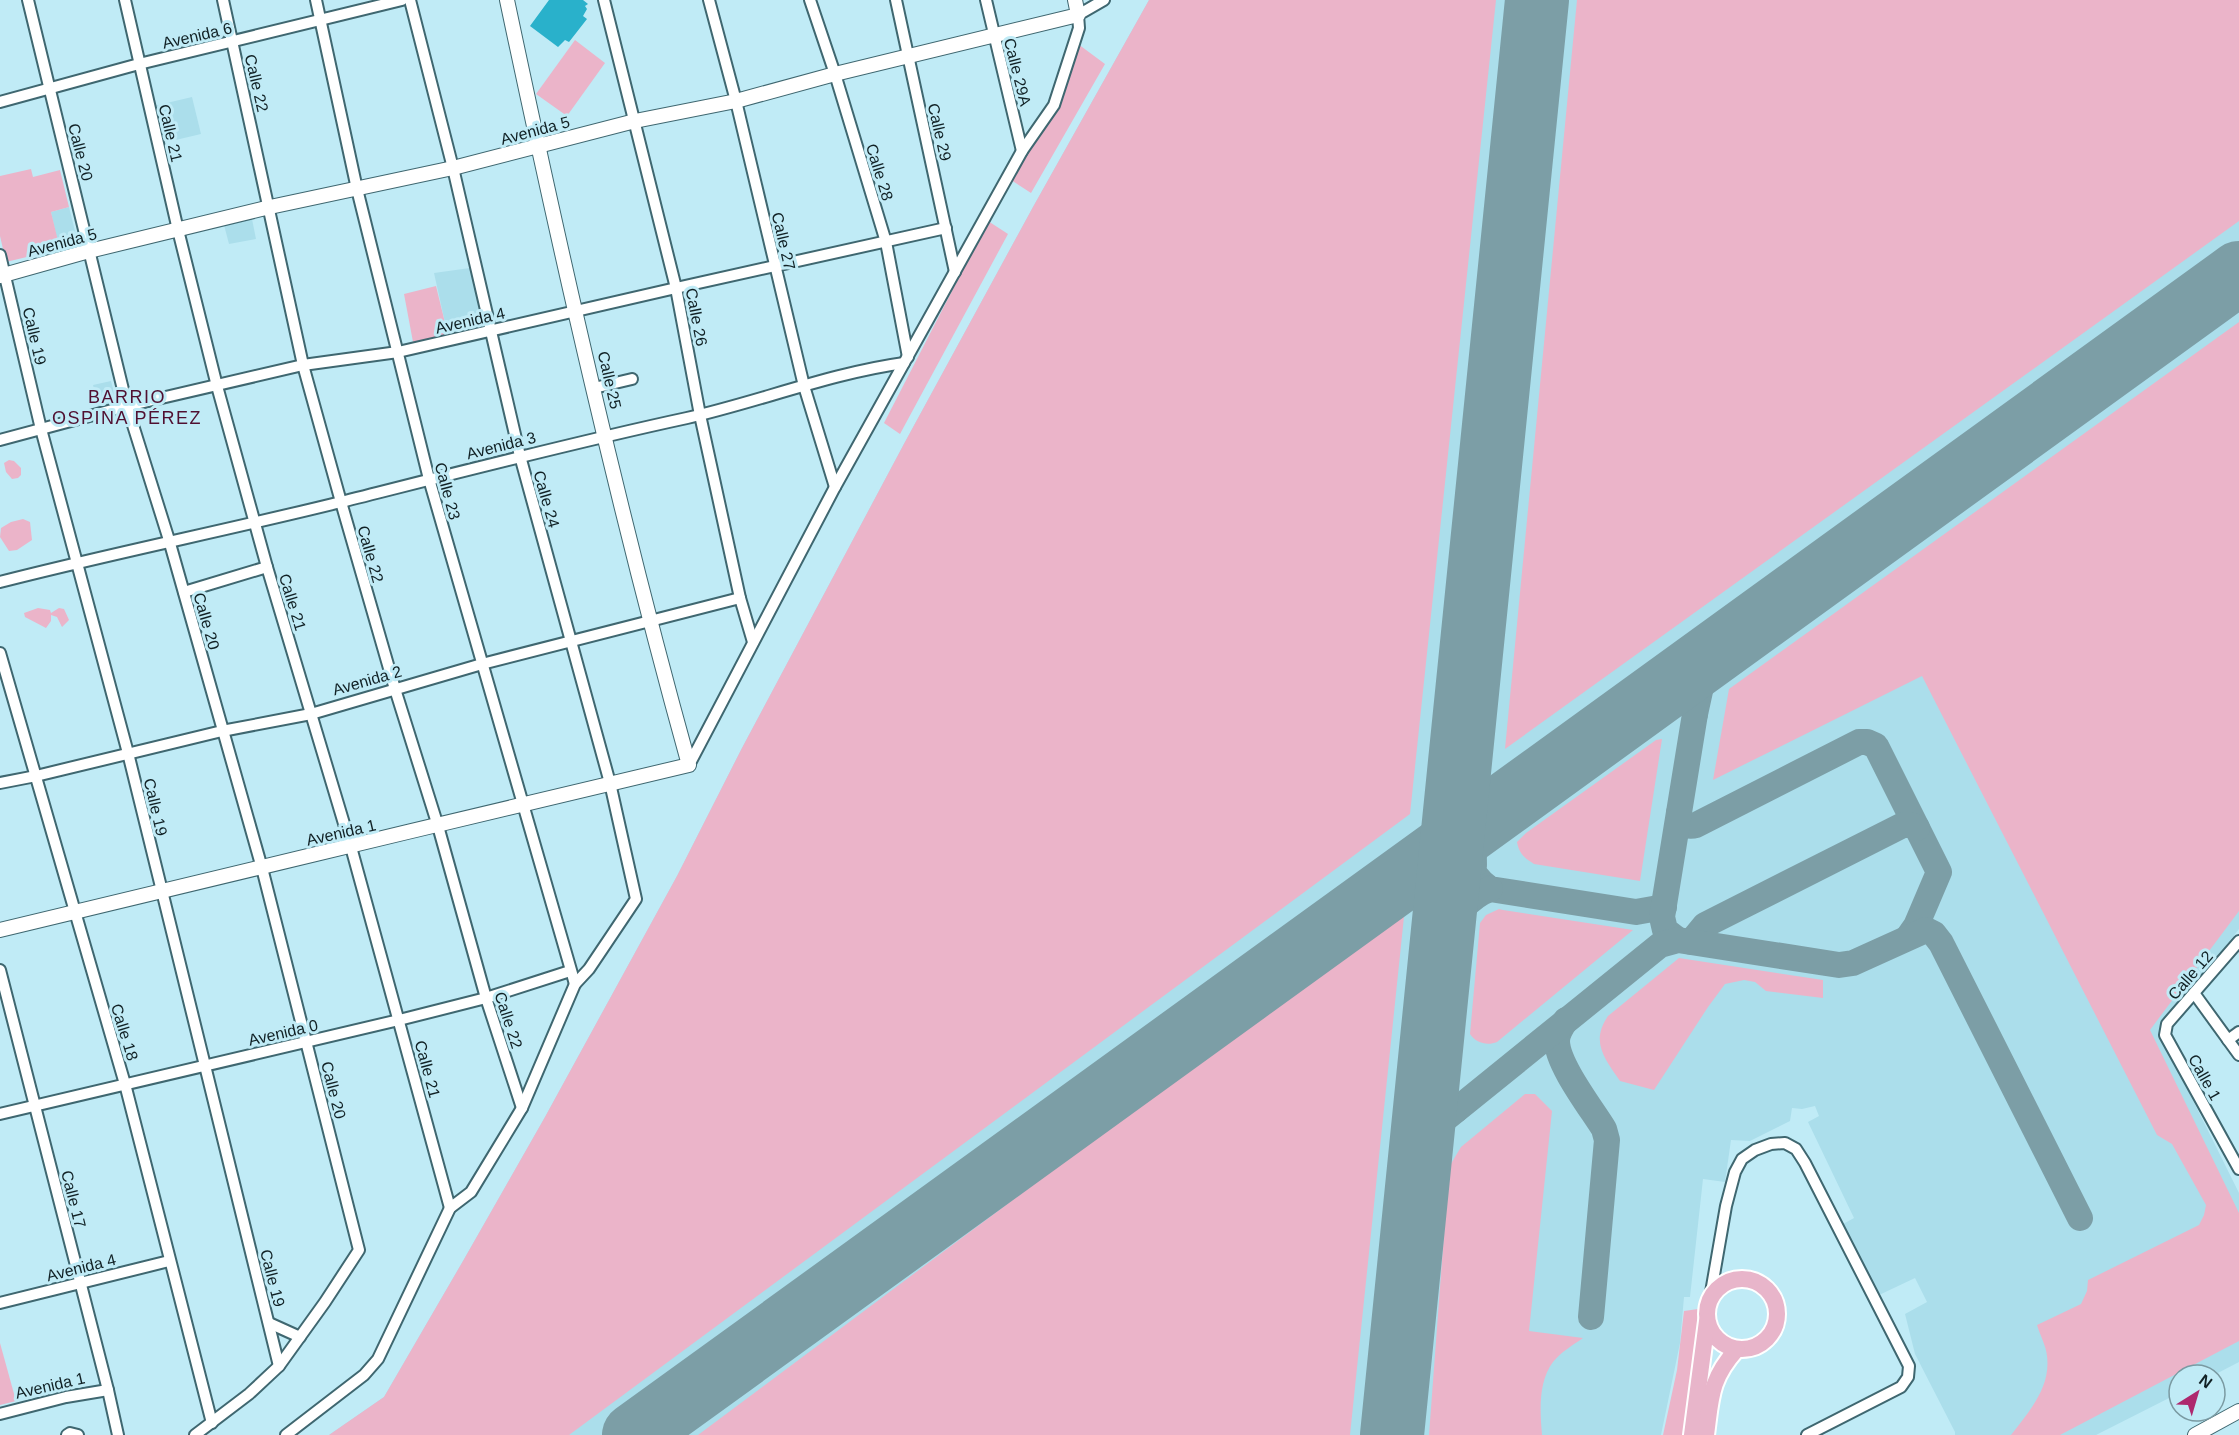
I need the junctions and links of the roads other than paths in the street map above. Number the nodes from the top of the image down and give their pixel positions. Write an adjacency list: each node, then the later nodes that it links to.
1 (28, 0): 22 (street, Calle 20)
2 (124, 0): 20 (street, Calle 21)
3 (223, 0): 18 (street, Calle 22)
4 (316, 0): 16 (street, Calle 23)
5 (402, 0): 16 (street, Avenida 6)
6 (410, 0): 28 (street, Calle 24)
7 (507, 0): 26 (street, Calle 25)
8 (604, 0): 25 (street, Calle 26)
9 (708, 0): 23 (street, Calle 27)
10 (810, 0): 21 (street, Calle 28)
11 (896, 0): 19 (street, Calle 29)
12 (986, 0): 17 (street, Calle 29A)
13 (1075, 0): 15 (street)
14 (1104, 0): 15 (street)
15 (1078, 15): 17 (street, Avenida 5); 27 (street)
16 (320, 21): 18 (street, Avenida 6); 29 (street, Calle 23)
17 (994, 37): 19 (street, Avenida 5); 27 (street, Calle 29A)
18 (233, 43): 20 (street, Avenida 6); 30 (street, Calle 22)
19 (907, 56): 21 (street, Avenida 5); 31 (street, Calle 29)
20 (139, 64): 22 (street, Avenida 6); 32 (street, Calle 21)
21 (835, 74): 23 (street, Avenida 5); 33 (street, Calle 28)
22 (50, 87): 24 (street, Avenida 6); 34 (street, Calle 20)
23 (736, 101): 25 (street, Avenida 5); 36 (street, Calle 27)
24 (0, 102)
25 (635, 121): 26 (street, Avenida 5); 39 (street, Calle 26)
26 (538, 147): 28 (street, Avenida 5); 40 (street, Calle 25)
27 (1022, 151): 37 (street)
28 (453, 168): 29 (street, Avenida 5); 41 (street, Calle 24)
29 (357, 189): 30 (street, Avenida 5); 42 (street, Calle 23)
30 (270, 207): 32 (street, Avenida 5); 44 (street, Calle 22)
31 (946, 228): 33 (street, Avenida 4); 37 (street, Calle 29)
32 (178, 230): 34 (street, Avenida 5); 46 (street, Calle 21)
33 (886, 242): 36 (street, Avenida 4); 43 (street, Calle 28)
34 (89, 251): 38 (street, Avenida 5); 49 (street, Calle 20)
35 (0, 255): 38 (street, Calle 19)
36 (775, 267): 39 (street, Avenida 4); 47 (street, Calle 27)
37 (955, 272): 43 (street)
38 (2, 275): 51 (street, Calle 19)
39 (676, 288): 40 (street, Avenida 4); 50 (street, Calle 26)
40 (577, 312): 41 (street, Avenida 4); 48 (street, Calle 25)
41 (490, 331): 42 (street, Avenida 4); 54 (street, Calle 24)
42 (398, 352): 44 (street, Avenida 4); 55 (street, Calle 23)
43 (906, 360): 47 (street, Avenida 3); 56 (street)
44 (303, 365): 46 (street, Avenida 4); 57 (street, Calle 22)
45 (632, 379): 48 (street)
46 (217, 386): 49 (street, Avenida 4); 58 (street, Calle 21)
47 (804, 386): 50 (street, Avenida 3); 56 (street, Calle 27)
48 (594, 388): 52 (street, Calle 25)
49 (127, 406): 51 (street, Avenida 4); 59 (street, Calle 20)
50 (700, 415): 52 (street, Avenida 3); 64 (street, Calle 26)
51 (41, 429): 53 (street, Avenida 4); 60 (street, Calle 19)
52 (606, 436): 54 (street, Avenida 3); 65 (street, Calle 25)
53 (0, 440)
54 (520, 456): 55 (street, Avenida 3); 66 (street, Calle 24)
55 (429, 479): 57 (street, Avenida 3); 69 (street, Calle 23)
56 (835, 487): 67 (street)
57 (341, 502): 58 (street, Avenida 3); 70 (street, Calle 22)
58 (255, 522): 59 (street, Avenida 3); 61 (street, Calle 21)
59 (169, 540): 60 (street, Avenida 3); 63 (street, Calle 20)
60 (78, 562): 62 (street, Avenida 3); 73 (street, Calle 19)
61 (267, 567): 63 (street); 71 (street, Calle 21)
62 (0, 582)
63 (184, 592): 72 (street, Calle 20)
64 (740, 598): 65 (street, Avenida 2); 67 (street, Calle 26)
65 (649, 620): 66 (street, Avenida 2); 74 (street, Calle 25)
66 (571, 640): 69 (street, Avenida 2); 77 (street, Calle 24)
67 (753, 642): 74 (street)
68 (0, 653): 75 (street, Calle 18)
69 (482, 664): 70 (street, Avenida 2); 78 (street, Calle 23)
70 (395, 689): 71 (street, Avenida 2); 79 (street, Calle 22)
71 (311, 714): 72 (street, Avenida 2); 80 (street, Calle 21)
72 (222, 731): 73 (street, Avenida 2); 81 (street, Calle 20)
73 (128, 753): 75 (street, Avenida 2); 82 (street, Calle 19)
74 (689, 765): 77 (street, Avenida 1)
75 (36, 776): 76 (street, Avenida 2); 83 (street, Calle 18)
76 (0, 783)
77 (610, 783): 78 (street, Avenida 1); 88 (street, Calle 24)
78 (522, 803): 79 (street, Avenida 1); 87 (street, Calle 23)
79 (438, 826): 80 (street, Avenida 1); 90 (street, Calle 22)
80 (351, 847): 81 (street, Avenida 1); 91 (street, Calle 21)
81 (262, 868): 82 (street, Avenida 1); 95 (street, Calle 20)
82 (161, 892): 83 (street, Avenida 1); 97 (street, Calle 19)
83 (74, 913): 84 (street, Avenida 1); 98 (street, Calle 18)
84 (0, 930)
85 (2239, 941): 89 (street, Calle 12)
86 (0, 970): 99 (street, Calle 17)
87 (570, 971): 88 (street, Calle 23); 90 (street, Avenida 0)
88 (575, 984): 100 (street)
89 (2194, 993): 92 (street, Calle 12); 94 (street)
90 (486, 998): 91 (street, Avenida 0); 100 (street, Calle 22)
91 (399, 1020): 95 (street, Avenida 0); 103 (street, Calle 21)
92 (2165, 1029): 102 (street, Calle 1)
93 (2239, 1032): 94 (street)
94 (2228, 1040): 96 (street)
95 (307, 1042): 97 (street, Avenida 0); 110 (street, Calle 20)
96 (2239, 1055)
97 (205, 1065): 98 (street, Avenida 0); 109 (street, Calle 19)
98 (125, 1084): 99 (street, Avenida 0); 104 (street, Calle 18)
99 (35, 1107): 101 (street, Avenida 0); 105 (street, Calle 17)
100 (522, 1108): 103 (street)
101 (0, 1114)
102 (2239, 1169)
103 (450, 1208): 119 (street)
104 (169, 1261): 105 (street, Avenida 4); 116 (street, Calle 18)
105 (79, 1283): 107 (street, Avenida 4); 113 (street, Calle 17)
106 (1710, 1298): 108 (main road); 111 (main road); 122 (street)
107 (0, 1303)
108 (1707, 1321): 111 (main road); 120 (main road)
109 (268, 1323): 110 (street); 112 (street, Calle 19)
110 (300, 1337): 112 (street)
111 (1737, 1349): 121 (main road)
112 (279, 1366): 116 (street)
113 (108, 1390): 115 (street, Avenida 1); 117 (street, Calle 17)
114 (2239, 1411): 123 (street)
115 (0, 1414)
116 (212, 1423): 118 (street)
117 (118, 1435)
118 (195, 1435)
119 (286, 1435)
120 (1692, 1435)
121 (1706, 1435)
122 (1807, 1435)
123 (2195, 1435)

